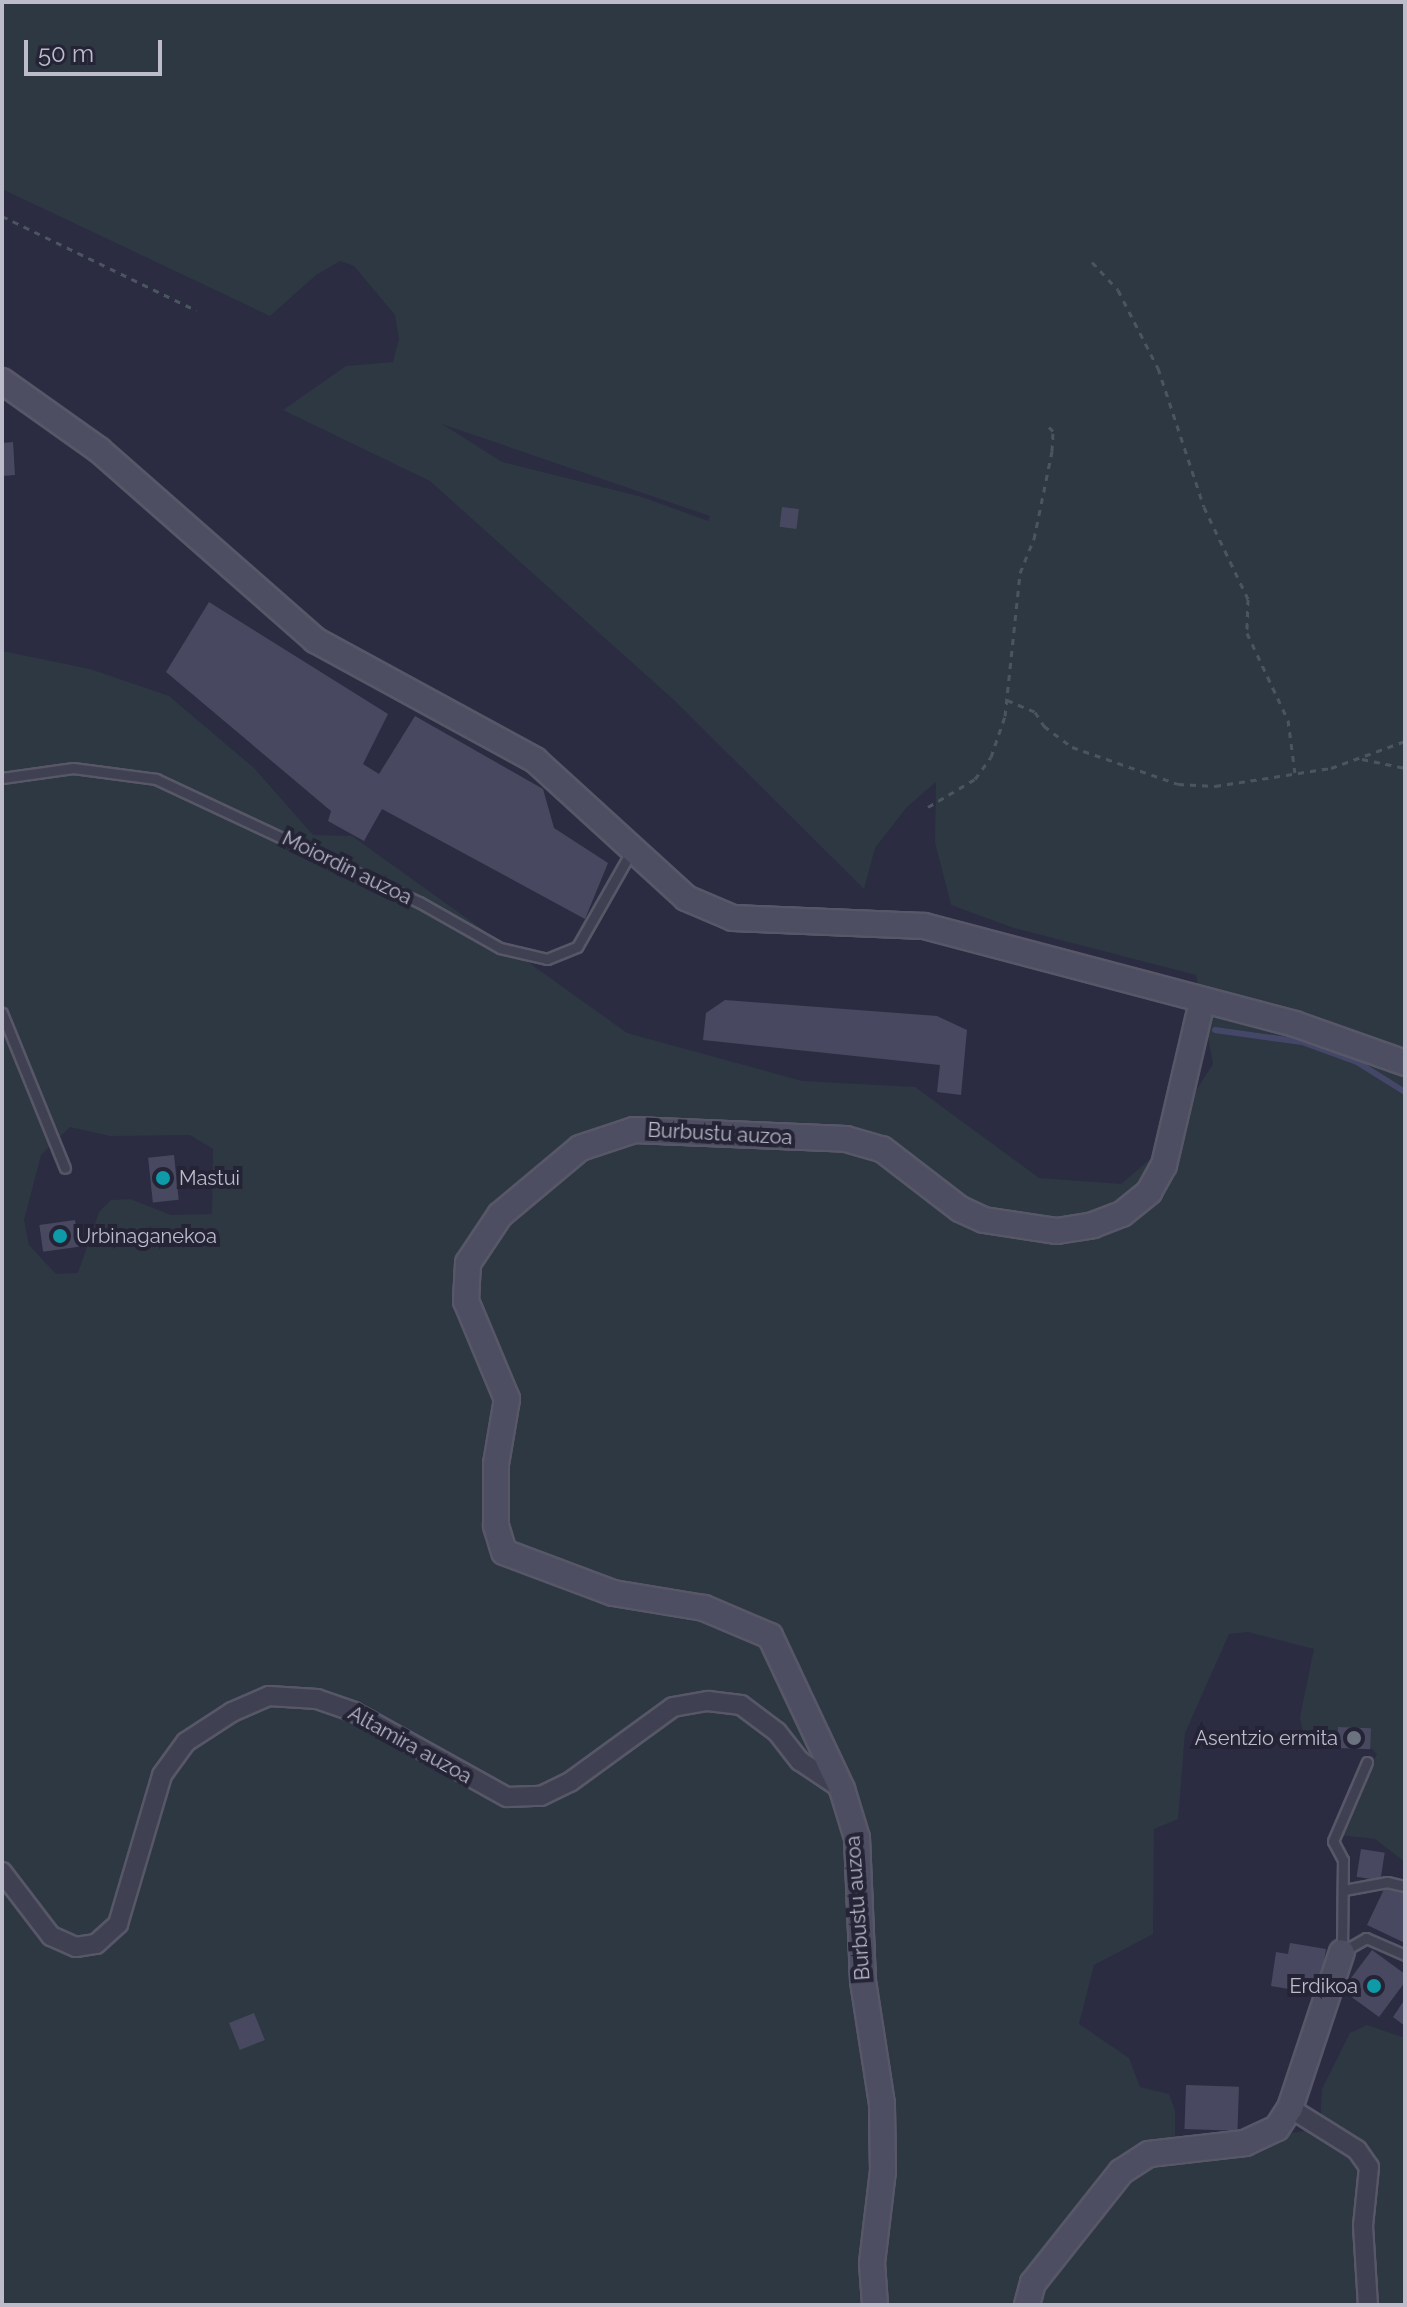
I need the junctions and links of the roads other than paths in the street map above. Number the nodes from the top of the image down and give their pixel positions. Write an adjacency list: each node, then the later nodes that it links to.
1 (2, 381): 3 (street)
2 (2, 778): 3 (lane, Moiordin auzoa)
3 (633, 849): 4 (street)
4 (1202, 1002): 6 (street); 9 (street, Burbustu auzoa)
5 (2, 1013): 7 (lane)
6 (1405, 1063)
7 (65, 1168)
8 (1367, 1762): 12 (lane)
9 (842, 1789): 10 (street, Altamira auzoa); 16 (street, Burbustu auzoa)
10 (2, 1872)
11 (1405, 1886): 12 (lane)
12 (1344, 1890): 13 (lane)
13 (1342, 1952): 14 (lane); 15 (street)
14 (1405, 1955)
15 (1290, 2108): 17 (street); 18 (street)
16 (875, 2305)
17 (1027, 2305)
18 (1368, 2305)

